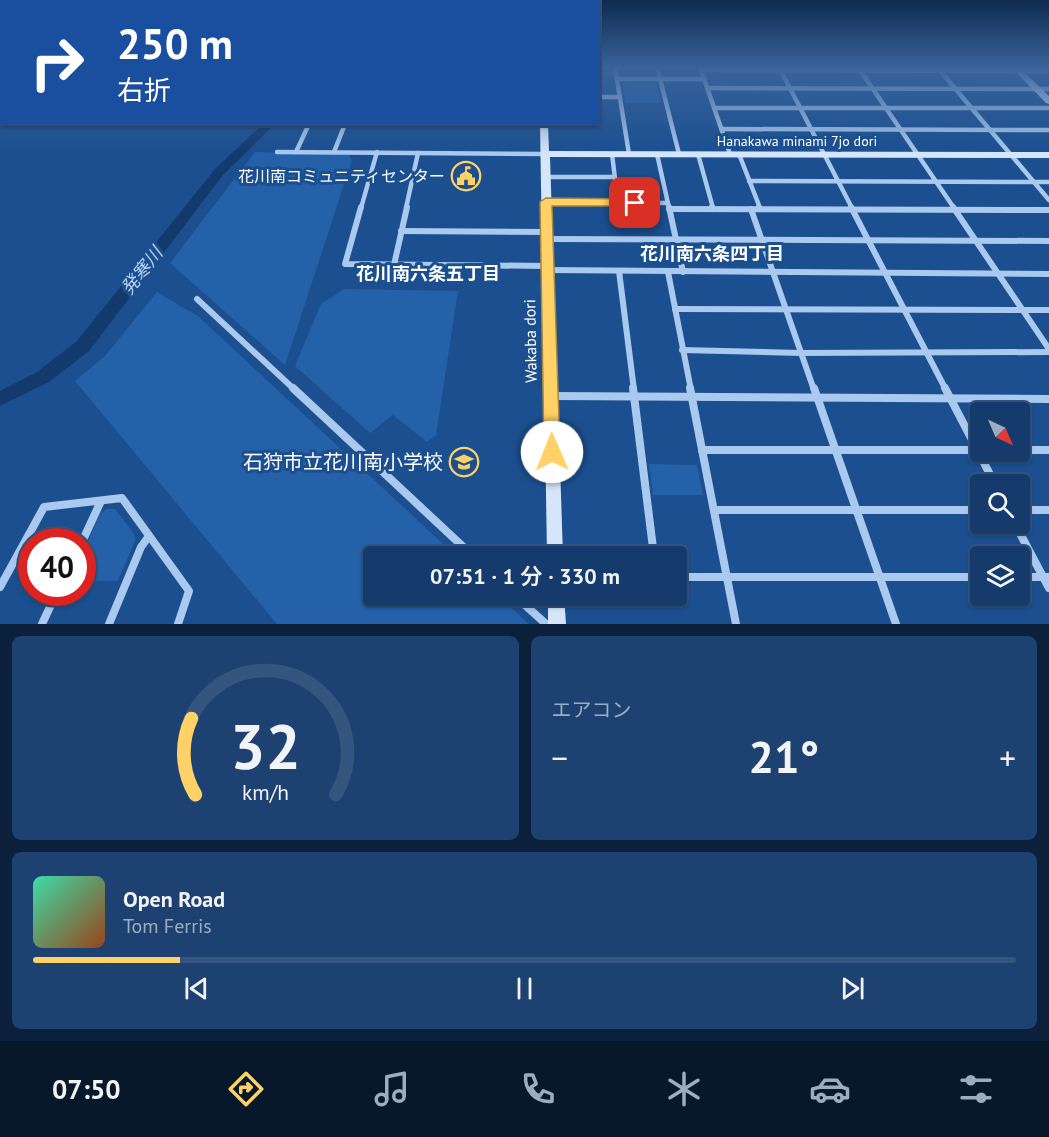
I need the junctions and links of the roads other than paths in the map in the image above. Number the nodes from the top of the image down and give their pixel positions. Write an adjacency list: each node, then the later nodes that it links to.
1 (664, 96): 30 (street)
2 (710, 96): 8 (street)
3 (794, 96): 9 (street)
4 (878, 96): 11 (street)
5 (961, 96): 12 (street)
6 (600, 97): 7 (street)
7 (620, 97): 28 (street)
8 (714, 108): 9 (street); 16 (street)
9 (800, 108): 11 (street); 17 (street)
10 (1049, 108): 12 (street)
11 (887, 109): 12 (street); 18 (street)
12 (972, 109): 19 (street)
13 (308, 126): 22 (street)
14 (344, 126): 23 (street)
15 (544, 126): 26 (street, Wakaba dori)
16 (722, 129): 17 (street); 32 (street)
17 (812, 129): 18 (street); 33 (street)
18 (900, 129): 19 (street); 34 (street)
19 (990, 130): 20 (street); 35 (street)
20 (1049, 130)
21 (277, 152): 22 (street)
22 (296, 152): 23 (street)
23 (334, 152): 24 (street)
24 (377, 152): 25 (street); 61 (street)
25 (418, 153): 26 (street); 54 (street)
26 (545, 154): 27 (street, Hanakawa minami 7jo dori); 37 (street, Wakaba dori)
27 (612, 154): 28 (street, Hanakawa minami 7jo dori); 38 (street)
28 (629, 154): 29 (street, Hanakawa minami 7jo dori)
29 (657, 154): 30 (street, Hanakawa minami 7jo dori); 47 (street)
30 (679, 154): 31 (street, Hanakawa minami 7jo dori)
31 (698, 154): 32 (street, Hanakawa minami 7jo dori); 48 (street)
32 (735, 154): 33 (street, Hanakawa minami 7jo dori); 40 (street)
33 (824, 154): 34 (street, Hanakawa minami 7jo dori); 39 (street)
34 (917, 155): 35 (street, Hanakawa minami 7jo dori); 41 (street)
35 (1011, 155): 36 (street, Hanakawa minami 7jo dori); 42 (street)
36 (1049, 155)
37 (545, 177): 38 (street); 45 (street, Wakaba dori)
38 (615, 177): 46 (street)
39 (838, 181): 40 (street); 41 (street); 51 (street)
40 (749, 182): 50 (street)
41 (936, 182): 42 (street); 52 (street)
42 (1034, 182): 43 (street); 44 (street)
43 (1049, 182)
44 (1049, 200)
45 (546, 202): 46 (street); 55 (street, Wakaba dori)
46 (618, 202): 47 (street)
47 (669, 206): 48 (street); 56 (street)
48 (713, 209): 49 (street)
49 (751, 209): 50 (street); 57 (street)
50 (760, 209): 51 (street)
51 (853, 209): 52 (street); 58 (street)
52 (954, 209): 53 (street); 59 (street)
53 (1049, 210)
54 (401, 231): 55 (street); 61 (street)
55 (547, 235): 56 (street); 62 (street, Wakaba dori)
56 (676, 239): 57 (street); 65 (street)
57 (760, 239): 58 (street); 66 (street)
58 (868, 239): 59 (street); 67 (street)
59 (975, 240): 60 (street); 68 (street)
60 (1049, 241)
61 (394, 265): 62 (street)
62 (548, 268): 63 (street); 80 (street, Wakaba dori)
63 (619, 271): 64 (street); 81 (street)
64 (668, 272): 65 (street); 71 (street)
65 (683, 272): 66 (street)
66 (772, 273): 67 (street); 73 (street)
67 (886, 273): 68 (street); 72 (street)
68 (998, 274): 69 (street); 74 (street)
69 (1049, 274)
70 (197, 299): 101 (street)
71 (675, 309): 73 (street); 76 (street)
72 (904, 309): 73 (street); 74 (street); 78 (street)
73 (785, 310): 79 (street)
74 (1022, 310): 75 (street); 77 (street)
75 (1049, 310)
76 (682, 350): 79 (street); 82 (street)
77 (1049, 351): 78 (street)
78 (927, 352): 79 (street); 84 (street)
79 (800, 353): 83 (street)
80 (551, 396): 81 (street); 102 (street, Wakaba dori)
81 (633, 396): 82 (street); 103 (street)
82 (691, 397): 83 (street); 87 (street)
83 (815, 398): 84 (street); 88 (street)
84 (951, 398): 85 (street); 86 (street)
85 (1049, 399)
86 (970, 433)
87 (702, 450): 88 (street); 93 (street)
88 (834, 450): 89 (street); 94 (street)
89 (970, 450)
90 (1030, 450): 91 (street)
91 (1049, 450)
92 (101, 501): 98 (street); 100 (street); 105 (street)
93 (714, 510): 94 (street); 109 (street)
94 (855, 510): 95 (street); 110 (street)
95 (970, 510)
96 (1030, 510): 97 (street)
97 (1049, 510)
98 (88, 528)
99 (1022, 534): 108 (street)
100 (149, 536): 118 (street); 119 (street)
101 (462, 546)
102 (555, 546)
103 (653, 546)
104 (0, 568): 105 (street)
105 (10, 568): 112 (street)
106 (687, 577): 109 (street)
107 (1030, 577): 108 (street)
108 (1046, 577): 113 (street)
109 (727, 578): 110 (street); 122 (street)
110 (879, 578): 111 (street); 123 (street)
111 (970, 578)
112 (0, 586)
113 (1049, 588)
114 (50, 606): 117 (street)
115 (526, 606): 120 (street)
116 (556, 606): 121 (street)
117 (42, 624)
118 (109, 624)
119 (177, 624)
120 (546, 624)
121 (556, 624)
122 (736, 624)
123 (896, 624)

